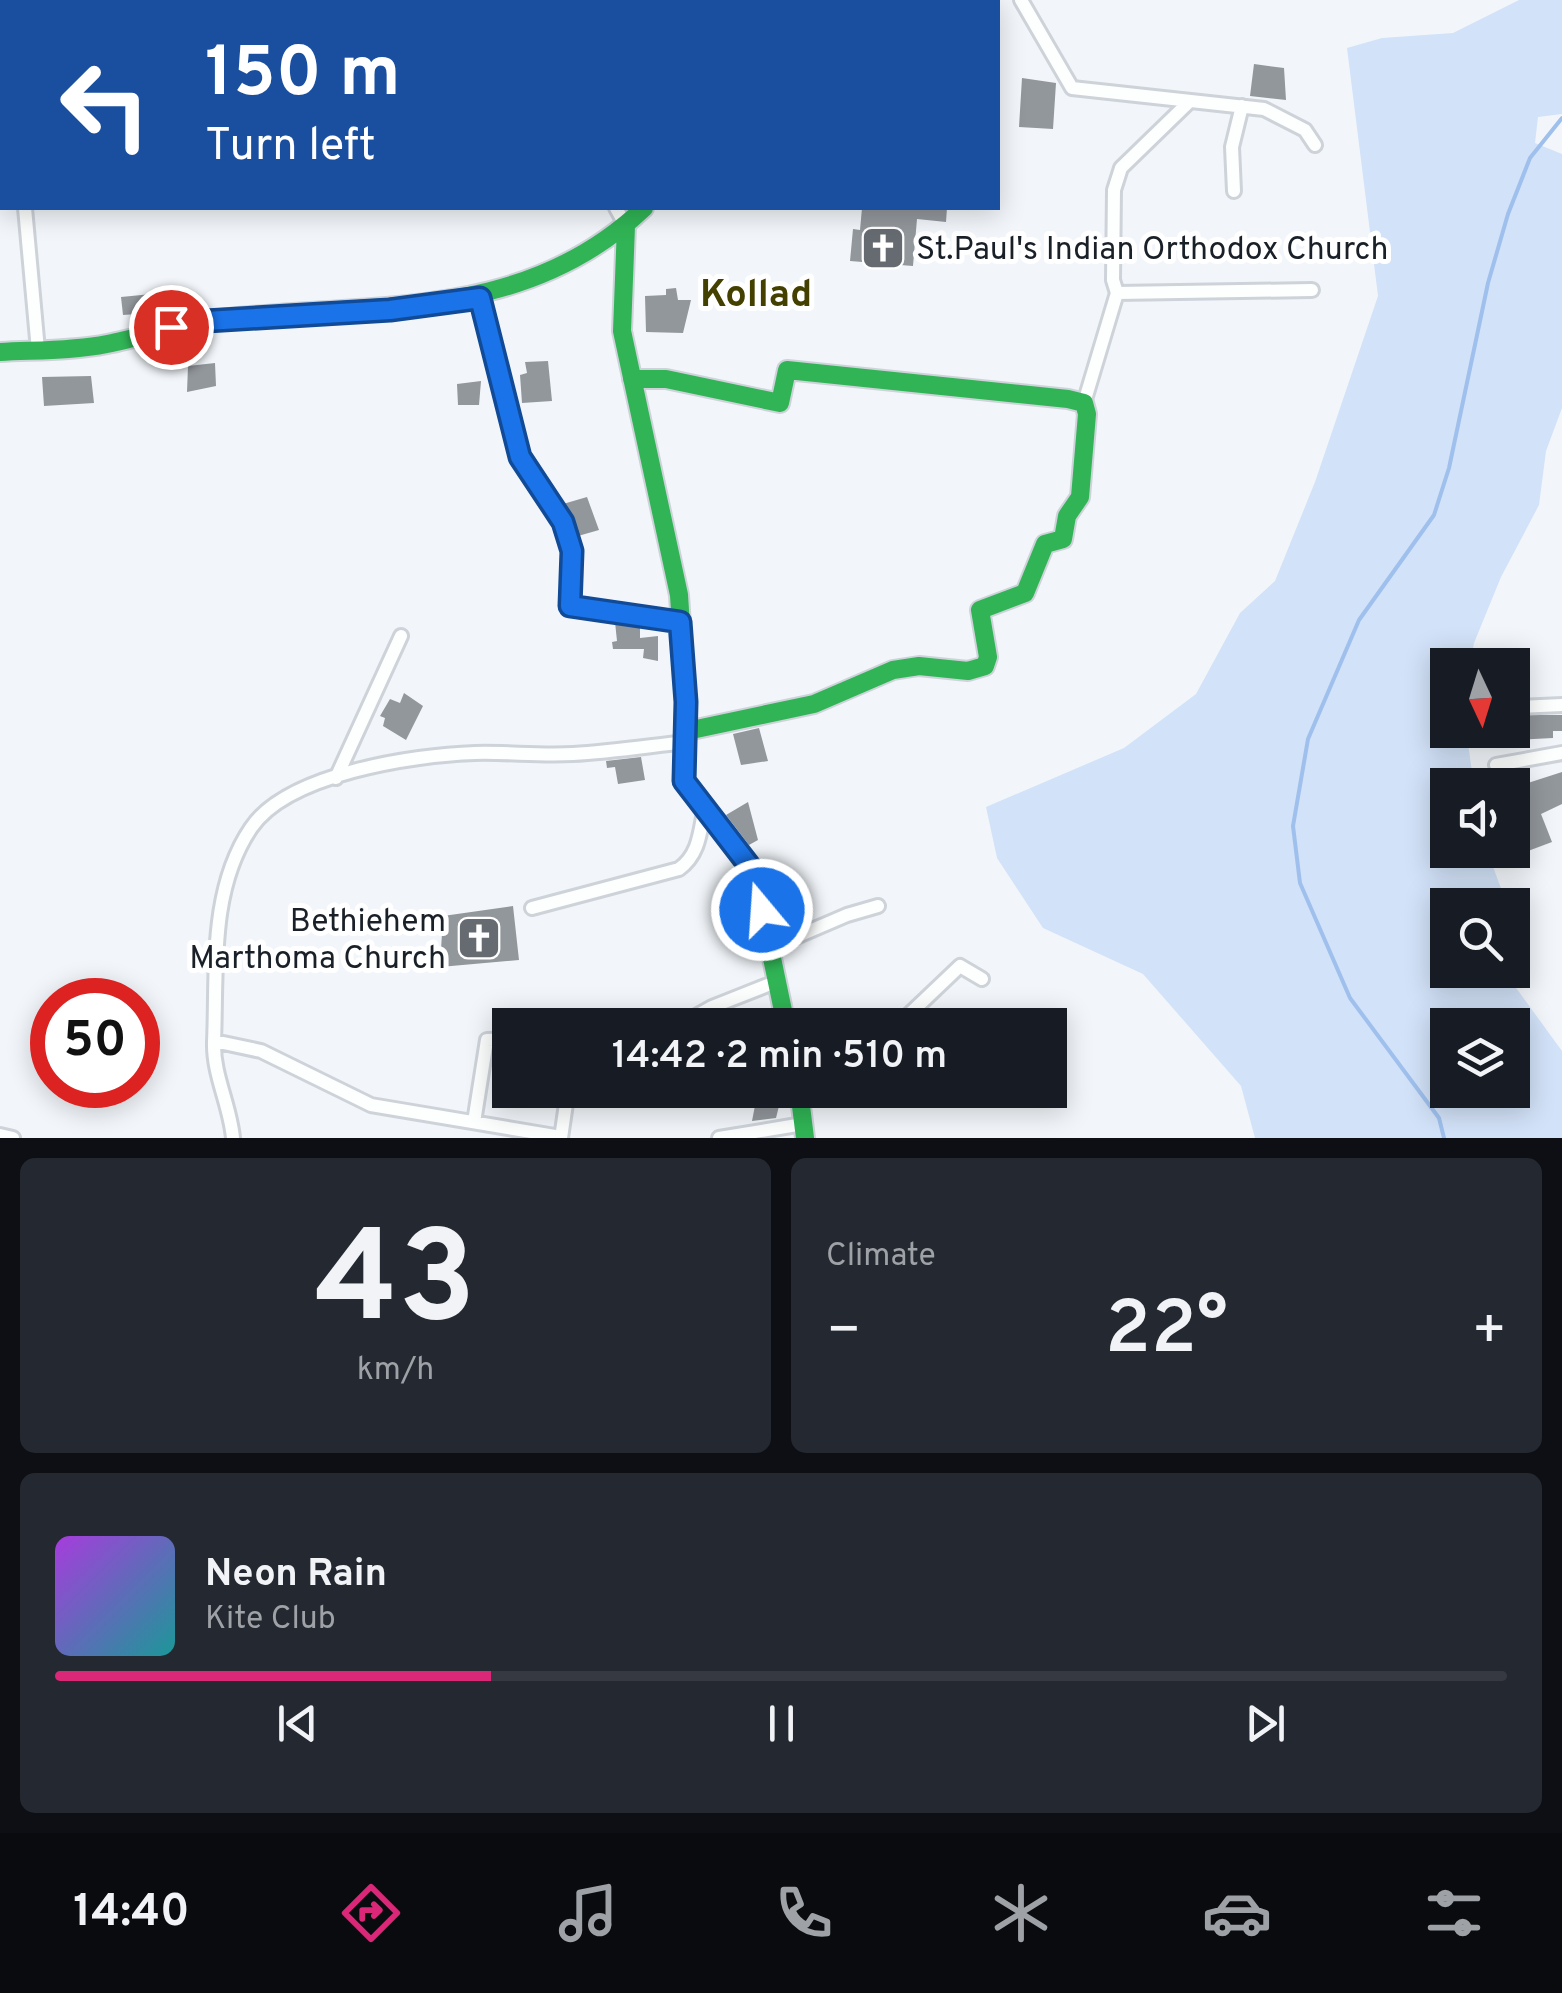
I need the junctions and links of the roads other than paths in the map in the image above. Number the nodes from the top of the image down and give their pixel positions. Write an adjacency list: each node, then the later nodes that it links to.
1 (1021, 0): 2 (street)
2 (1190, 100): 3 (street); 11 (street)
3 (1242, 106): 4 (street); 5 (street)
4 (1315, 145)
5 (1234, 191)
6 (25, 210): 13 (street)
7 (617, 210): 9 (street)
8 (642, 210): 9 (main road)
9 (626, 226): 12 (main road); 15 (main road)
10 (1312, 290): 11 (street)
11 (1117, 293): 16 (street)
12 (480, 298): 13 (main road); 17 (street)
13 (38, 350): 14 (main road)
14 (0, 352)
15 (632, 378): 16 (main road); 17 (main road)
16 (1084, 402): 21 (main road)
17 (680, 622): 21 (main road)
18 (401, 636): 24 (street)
19 (1562, 705): 20 (street)
20 (1530, 707)
21 (686, 737): 24 (street); 25 (main road)
22 (1562, 753): 23 (street)
23 (1496, 764)
24 (336, 778): 34 (street)
25 (705, 807): 27 (street); 28 (main road)
26 (878, 906): 28 (street)
27 (532, 908)
28 (770, 948): 30 (main road)
29 (982, 978): 33 (street)
30 (778, 981): 31 (street); 32 (main road)
31 (710, 1008)
32 (783, 1008)
33 (916, 1008)
34 (214, 1041): 37 (street); 42 (street)
35 (492, 1041): 37 (street)
36 (565, 1108): 40 (street)
37 (474, 1122): 40 (street)
38 (804, 1131): 43 (street)
39 (0, 1135): 41 (street)
40 (561, 1137)
41 (12, 1138)
42 (233, 1138)
43 (719, 1138)

